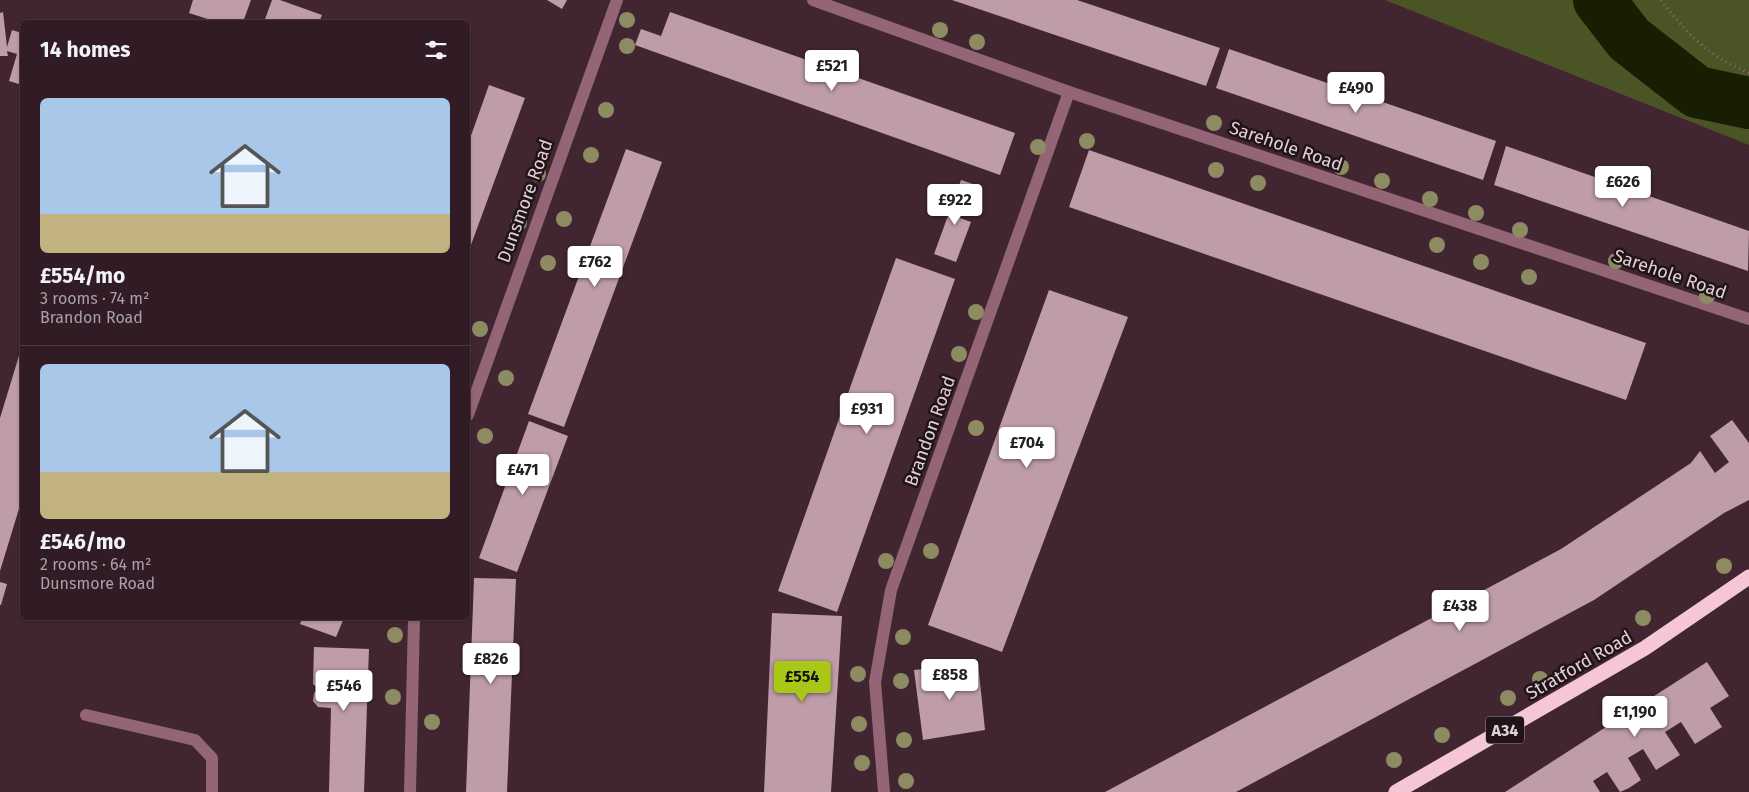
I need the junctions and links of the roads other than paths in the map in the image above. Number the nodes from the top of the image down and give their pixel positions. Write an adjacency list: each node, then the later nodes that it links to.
1 (617, 0): 5 (street, Dunsmore Road)
2 (813, 0): 3 (street, Sarehole Road)
3 (1069, 92): 4 (street, Sarehole Road); 11 (street, Brandon Road)
4 (1749, 319)
5 (470, 409)
6 (1749, 577): 12 (highway, Stratford Road / A34)
7 (414, 620): 10 (street)
8 (86, 715): 9 (street)
9 (212, 792)
10 (410, 792)
11 (884, 792)
12 (1396, 792)

